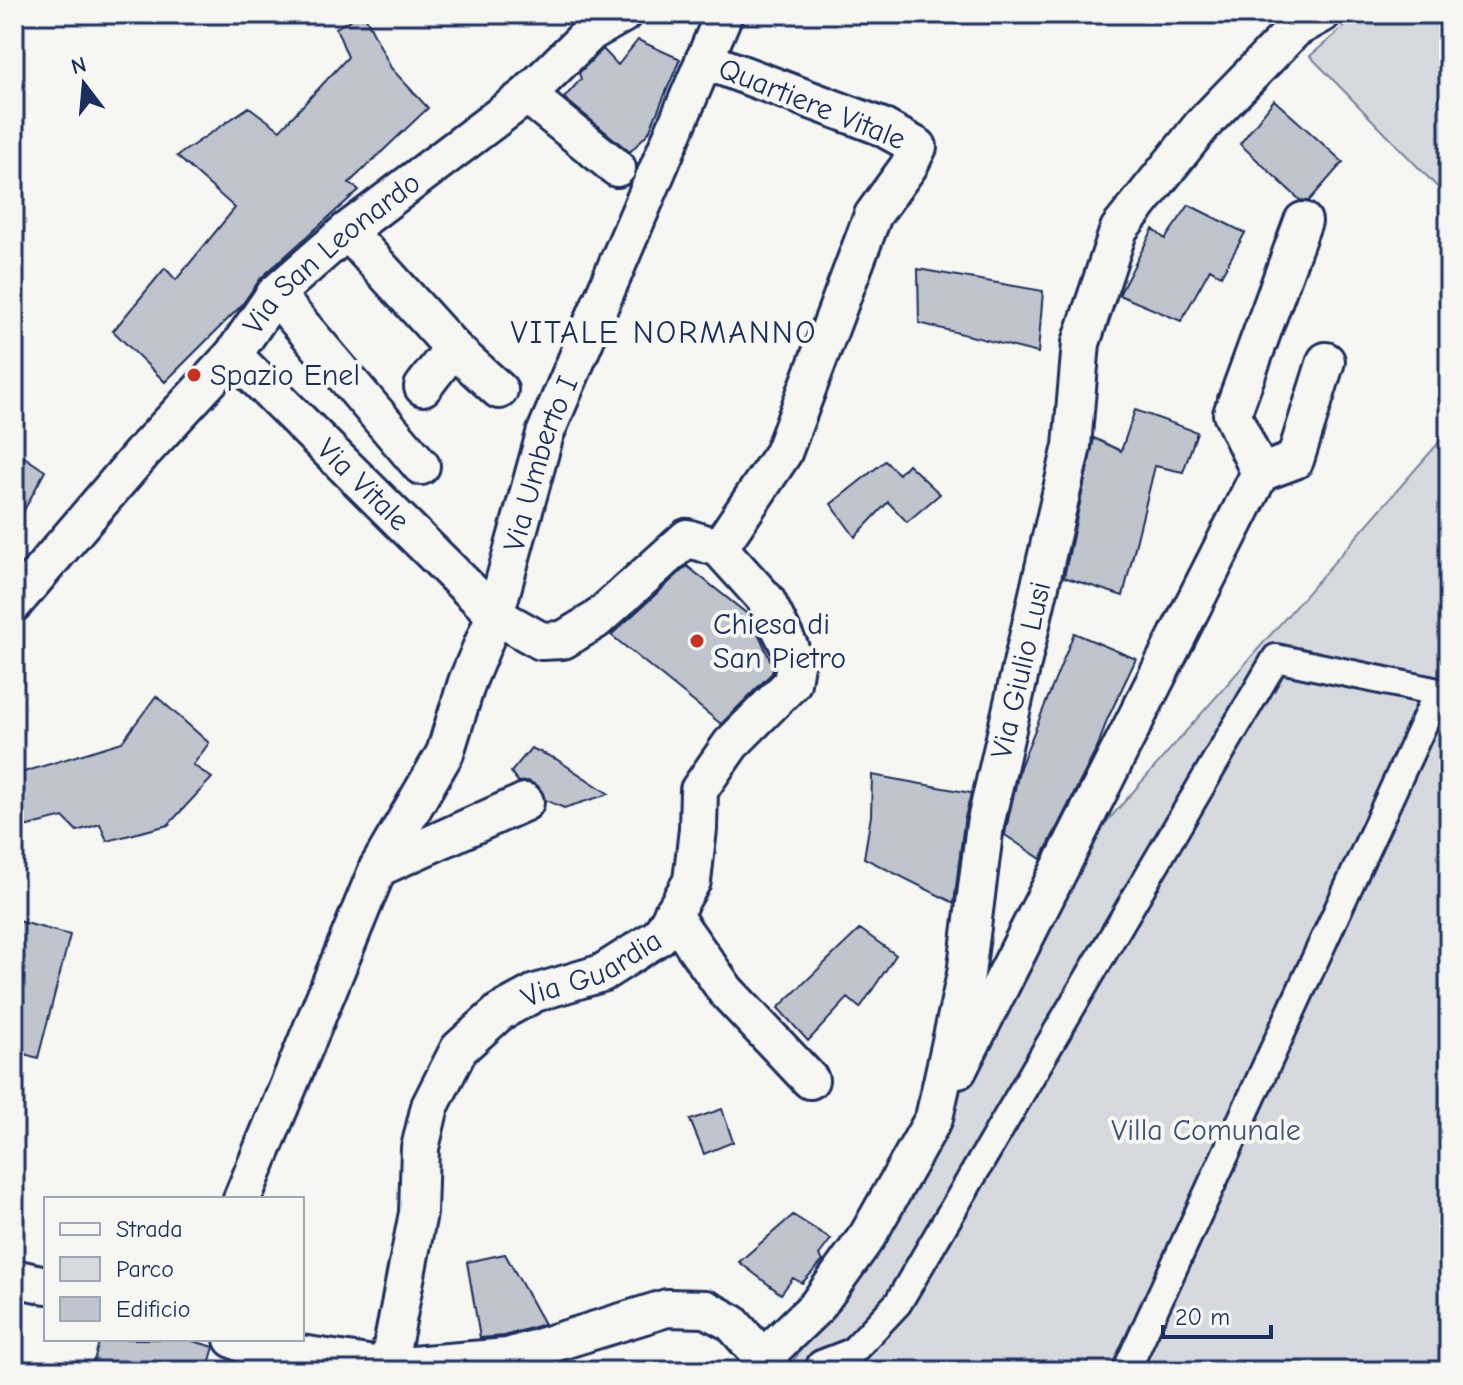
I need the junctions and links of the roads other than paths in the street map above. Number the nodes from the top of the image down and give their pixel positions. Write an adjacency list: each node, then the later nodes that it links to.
1 (623, 14): 5 (street, Via San Leonardo)
2 (724, 14): 4 (street, Via Umberto I)
3 (1322, 14): 24 (street, Via Giulio Lusi)
4 (704, 60): 17 (street, Quartiere Vitale); 19 (street, Via Umberto I)
5 (527, 95): 6 (street); 8 (street, Via San Leonardo)
6 (617, 168)
7 (1303, 221): 16 (street)
8 (347, 231): 9 (street, Via San Leonardo); 10 (street)
9 (275, 294): 11 (street, Via San Leonardo); 15 (street)
10 (453, 348): 13 (street); 14 (street)
11 (233, 355): 18 (street, Via San Leonardo); 19 (street, Via Vitale)
12 (1326, 361): 16 (street)
13 (423, 387)
14 (499, 390)
15 (421, 466)
16 (1260, 473): 24 (street)
17 (719, 548): 19 (street); 22 (street, Via Guardia)
18 (14, 603)
19 (495, 615): 21 (street, Via Umberto I)
20 (525, 802): 21 (street)
21 (378, 868): 25 (street, Via Umberto I)
22 (672, 914): 23 (street); 30 (street, Via Guardia)
23 (810, 1080)
24 (934, 1118): 29 (street, Via Giulio Lusi)
25 (243, 1197)
26 (14, 1278): 27 (street)
27 (44, 1285)
28 (238, 1352): 30 (street)
29 (769, 1364): 30 (street)
30 (388, 1367)
31 (827, 1371): 32 (street)
32 (1126, 1371)

